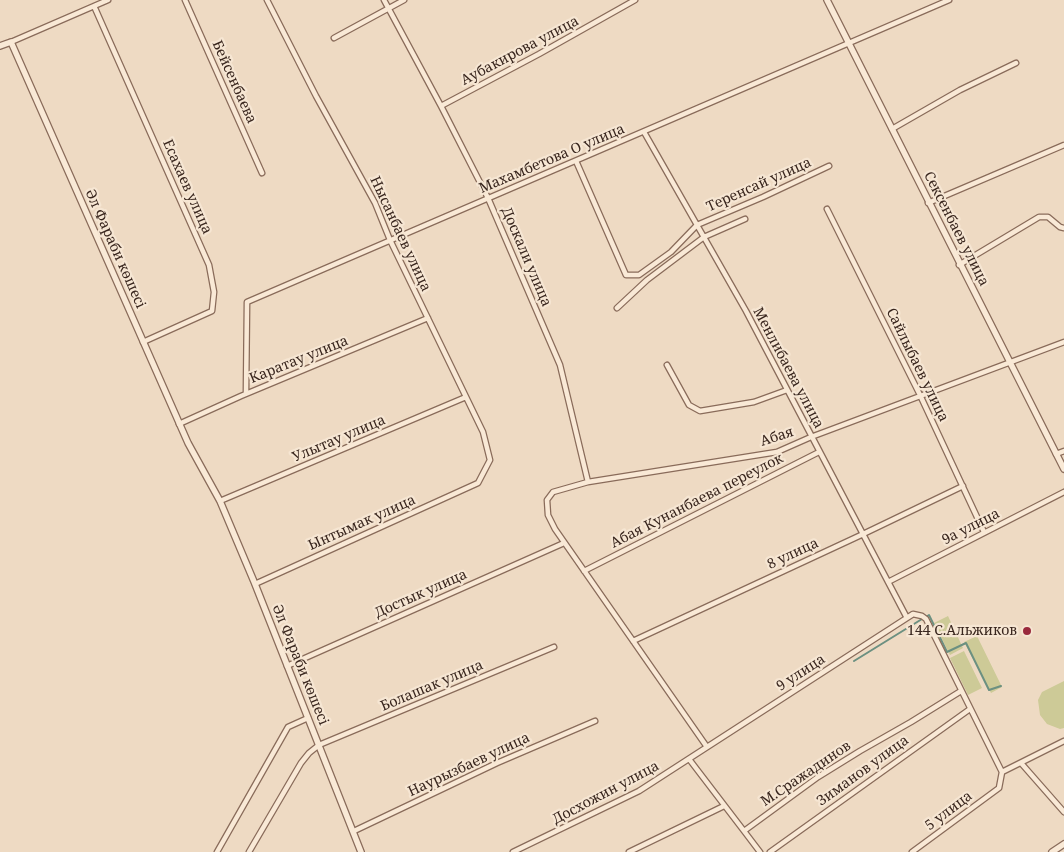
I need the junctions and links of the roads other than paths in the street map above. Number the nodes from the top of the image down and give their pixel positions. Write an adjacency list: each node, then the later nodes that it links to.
1 (108, 0): 9 (street)
2 (185, 0): 22 (street, Бейсенбаева)
3 (267, 0): 30 (street, Нысанбаев улица)
4 (384, 0): 10 (street, Доскали улица)
5 (404, 0): 10 (street)
6 (635, 0): 16 (street, Аубакирова улица)
7 (827, 0): 13 (street, Сексенбаев улица)
8 (950, 0): 13 (street, Махамбетова О улица)
9 (94, 6): 12 (street); 34 (street, Есахаев улица)
10 (389, 8): 11 (street); 16 (street, Доскали улица)
11 (334, 38)
12 (11, 42): 14 (street); 34 (street, Әл Фараби көшесі)
13 (849, 43): 17 (street, Сексенбаев улица); 18 (street, Махамбетова О улица)
14 (0, 46)
15 (1016, 63): 17 (street)
16 (441, 106): 23 (street, Доскали улица)
17 (892, 129): 24 (street, Сексенбаев улица)
18 (644, 132): 20 (street, Махамбетова О улица); 27 (street, Менлибаева улица)
19 (1064, 145): 24 (street)
20 (576, 161): 23 (street, Махамбетова О улица); 27 (street)
21 (830, 166): 27 (street, Теренсай улица)
22 (262, 173)
23 (488, 198): 30 (street, Махамбетова О улица); 48 (street, Доскали улица)
24 (928, 203): 31 (street, Сексенбаев улица)
25 (827, 209): 40 (street, Сайлыбаев улица)
26 (745, 219): 29 (street, Теренсай улица)
27 (697, 225): 29 (street, Менлибаева улица)
28 (1064, 228): 31 (street)
29 (704, 237): 32 (street, Теренсай улица); 38 (street, Менлибаева улица)
30 (390, 240): 33 (street, Нысанбаев улица); 39 (street, Махамбетова О улица)
31 (959, 265): 36 (street, Сексенбаев улица)
32 (617, 308)
33 (428, 318): 39 (street, Каратау улица); 41 (street, Нысанбаев улица)
34 (143, 342): 42 (street, Әл Фараби көшесі)
35 (1064, 342): 36 (street, Абая)
36 (1009, 363): 40 (street, Абая); 46 (street, Сексенбаев улица)
37 (667, 365): 38 (street)
38 (787, 390): 43 (street, Менлибаева улица)
39 (246, 394): 42 (street, Каратау улица)
40 (920, 396): 43 (street, Абая); 50 (street, Сайлыбаев улица)
41 (466, 397): 49 (street, Нысанбаев улица); 52 (street, Улытау улица)
42 (179, 424): 52 (street, Әл Фараби көшесі)
43 (811, 437): 44 (street, Менлибаева улица); 48 (street, Абая)
44 (819, 452): 54 (street, Менлибаева улица); 56 (street, Абая Кунанбаева переулок)
45 (1064, 452): 46 (street)
46 (1056, 454): 47 (street, Сексенбаев улица)
47 (1064, 469)
48 (588, 482): 55 (street, Абая)
49 (478, 483): 58 (street, Ынтымак улица)
50 (963, 486): 53 (street, Сайлыбаев улица); 54 (street, 8 улица)
51 (1064, 492): 53 (street, 9а улица)
52 (220, 502): 58 (street, Әл Фараби көшесі)
53 (984, 532): 57 (street, 9а улица)
54 (863, 534): 57 (street, Менлибаева улица); 60 (street, 8 улица)
55 (564, 543): 56 (street); 62 (street, Достык улица)
56 (584, 571): 60 (street)
57 (888, 582): 59 (street, Менлибаева улица)
58 (255, 584): 62 (street, Әл Фараби көшесі)
59 (907, 618): 63 (street); 69 (street, 9 улица)
60 (633, 641): 69 (street)
61 (554, 647): 68 (street, Болашак улица)
62 (287, 666): 65 (street, Әл Фараби көшесі)
63 (960, 691): 64 (street); 76 (street, М.Сражадинов)
64 (970, 709): 72 (street); 84 (street, Зиманов улица)
65 (308, 718): 68 (street, Әл Фараби көшесі); 79 (street)
66 (595, 721): 75 (street, Наурызбаев улица)
67 (1064, 742): 71 (street)
68 (319, 745): 75 (street, Әл Фараби көшесі); 80 (street)
69 (707, 747): 70 (street, Досхожин улица)
70 (689, 759): 73 (street); 81 (street, Досхожин улица)
71 (1021, 763): 72 (street); 74 (street)
72 (1002, 772): 85 (street, 5 улица)
73 (724, 806): 76 (street); 82 (street)
74 (1064, 812)
75 (354, 831): 78 (street, Әл Фараби көшесі)
76 (744, 831): 83 (street)
77 (1064, 844): 86 (street)
78 (359, 851)
79 (217, 852)
80 (249, 852)
81 (513, 852)
82 (629, 852)
83 (760, 852)
84 (770, 852)
85 (912, 852)
86 (1052, 852)

